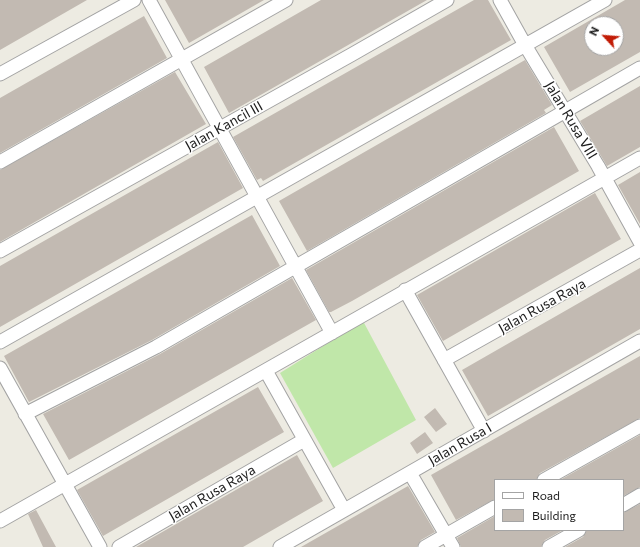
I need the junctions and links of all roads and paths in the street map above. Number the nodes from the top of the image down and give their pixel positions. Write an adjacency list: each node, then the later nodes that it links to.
1 (134, 0): 10 (street)
2 (148, 0): 8 (street)
3 (286, 0): 8 (street)
4 (447, 0): 12 (street, Jalan Kancil III)
5 (500, 0): 7 (street, Jalan Rusa VIII)
6 (605, 0): 7 (street)
7 (525, 45): 11 (street, Jalan Rusa VIII); 16 (street)
8 (180, 60): 12 (street); 14 (street)
9 (640, 68): 11 (street)
10 (0, 74)
11 (566, 110): 15 (street, Jalan Rusa VIII); 20 (street)
12 (219, 128): 16 (street); 19 (street, Jalan Kancil III)
13 (640, 158): 15 (street)
14 (0, 162)
15 (604, 178): 17 (street, Jalan Rusa VIII); 21 (street)
16 (257, 197): 20 (street); 24 (street)
17 (640, 242)
18 (640, 250): 25 (street, Jalan Rusa Raya)
19 (0, 251)
20 (294, 266): 22 (street); 28 (street)
21 (405, 290): 22 (street); 25 (street)
22 (332, 333): 27 (street)
23 (640, 341): 30 (street, Jalan Rusa I)
24 (0, 342)
25 (444, 360): 30 (street)
26 (0, 368): 28 (street)
27 (266, 371): 31 (street); 34 (street)
28 (25, 414): 34 (street)
29 (640, 426): 33 (street)
30 (484, 431): 32 (street, Jalan Rusa I)
31 (304, 440): 38 (street); 43 (street, Jalan Rusa Raya)
32 (410, 473): 38 (street, Jalan Rusa I); 41 (street)
33 (546, 479)
34 (65, 485): 39 (street); 42 (street)
35 (640, 495): 36 (street)
36 (624, 504)
37 (494, 508): 41 (street)
38 (344, 510): 44 (street, Jalan Rusa I)
39 (0, 521)
40 (577, 531): 47 (street)
41 (446, 535): 45 (street); 46 (street)
42 (100, 547)
43 (119, 547)
44 (280, 547)
45 (425, 547)
46 (453, 547)
47 (549, 547)

